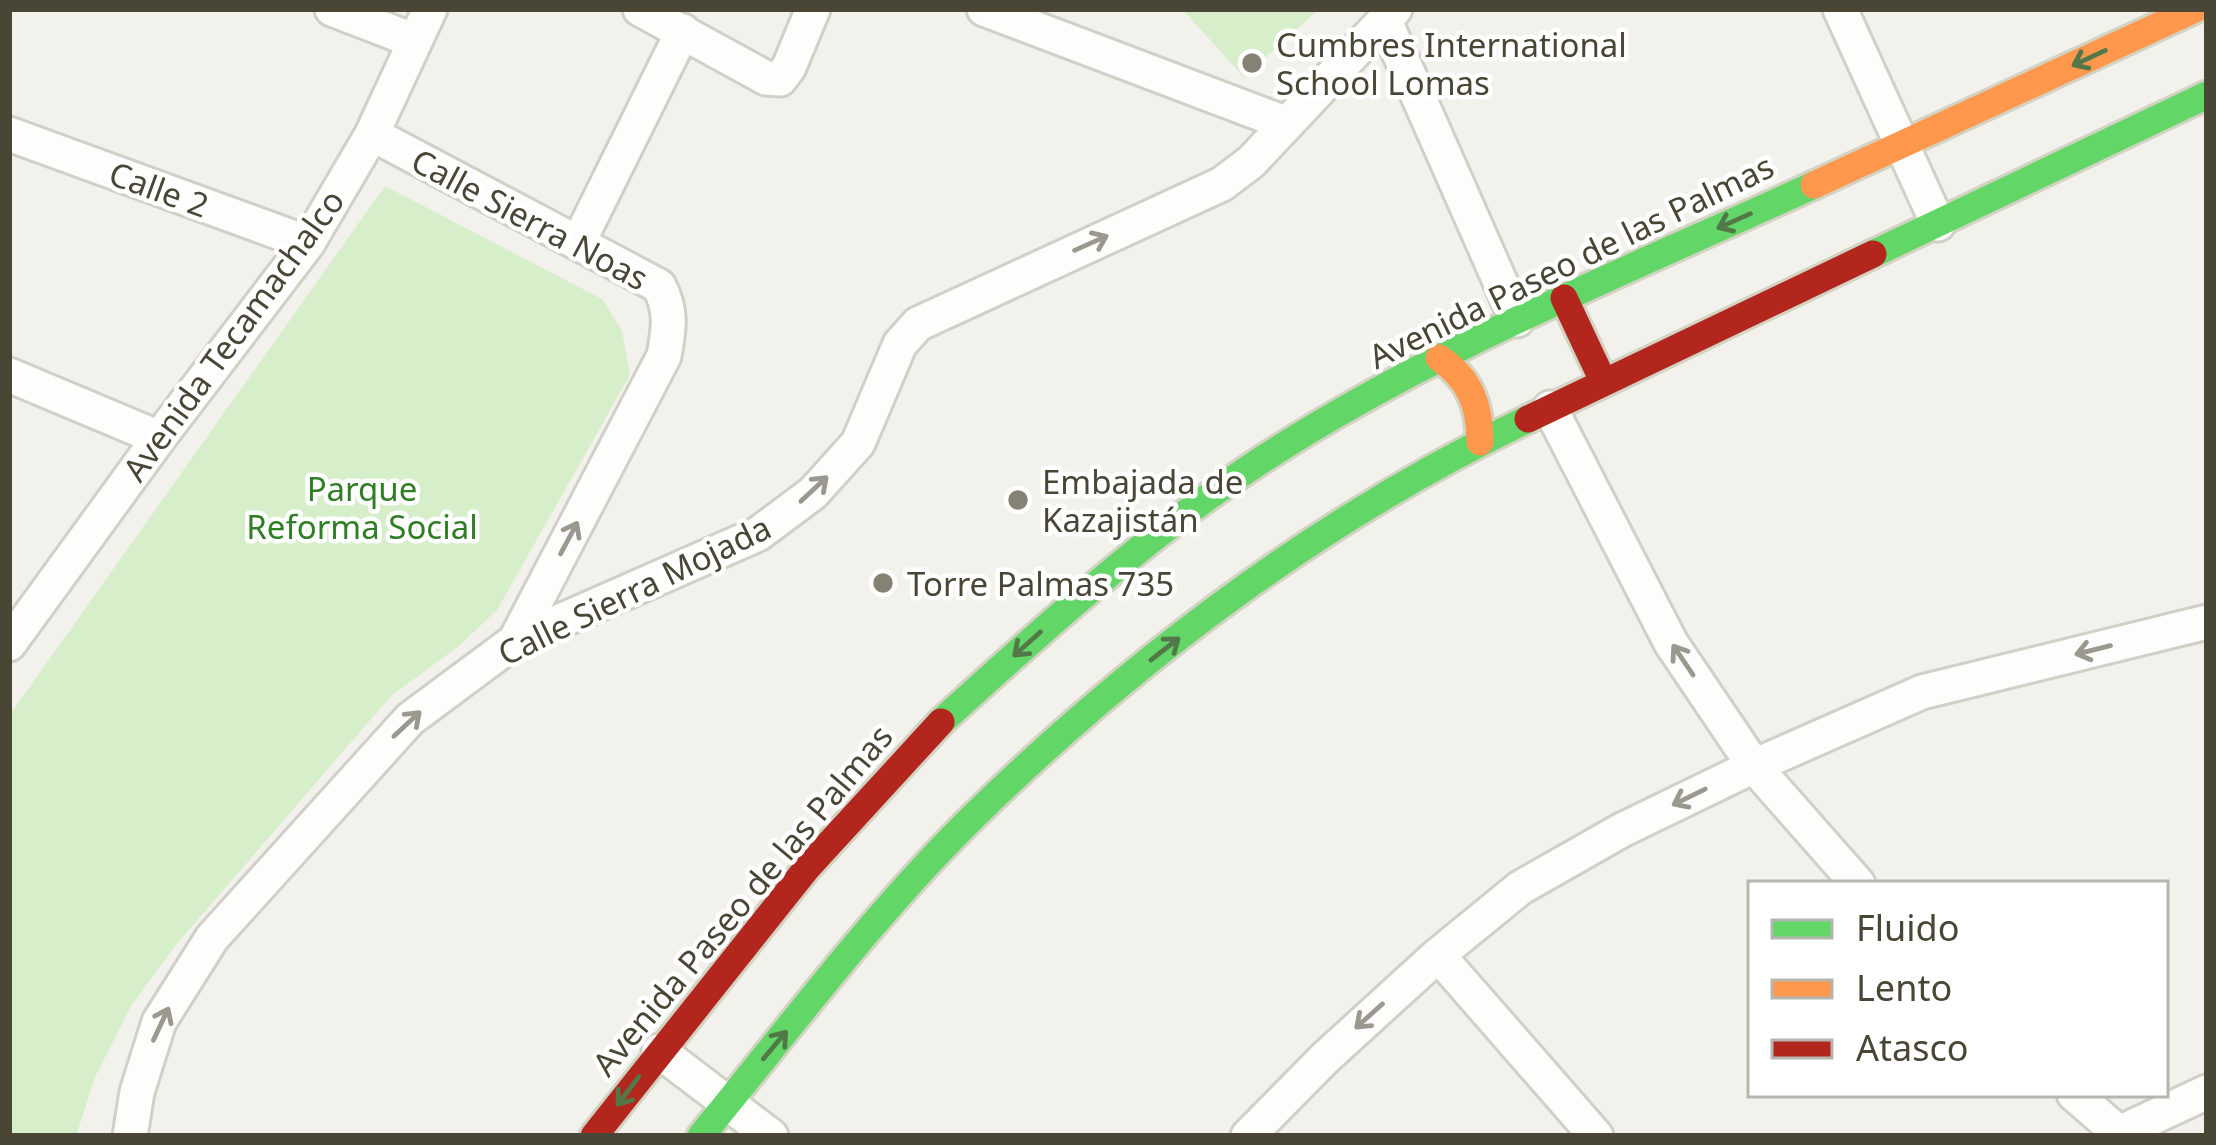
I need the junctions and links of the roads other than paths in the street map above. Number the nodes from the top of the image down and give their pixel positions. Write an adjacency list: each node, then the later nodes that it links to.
1 (332, 9): 10 (street)
2 (430, 9): 10 (street, Avenida Tecamachalco)
3 (640, 9): 9 (street)
4 (813, 9): 9 (street)
5 (984, 9): 12 (street)
6 (1840, 9): 15 (street)
7 (2195, 9): 15 (main road, Avenida Paseo de las Palmas, one-way to 15)
8 (1390, 15): 12 (street, Calle Sierra Mojada); 20 (street)
9 (683, 32): 18 (street)
10 (415, 41): 14 (street, Avenida Tecamachalco)
11 (2207, 95): 16 (main road)
12 (1286, 123): 28 (street, Calle Sierra Mojada, one-way to 12)
13 (9, 134): 17 (street, Calle 2)
14 (372, 134): 17 (street, Avenida Tecamachalco); 18 (street, Calle Sierra Noas)
15 (1903, 145): 16 (street); 19 (main road, Avenida Paseo de las Palmas, one-way to 19)
16 (1938, 224): 23 (main road)
17 (308, 243): 25 (street, Avenida Tecamachalco)
18 (578, 243): 28 (street, Calle Sierra Noas, one-way to 18)
19 (1564, 298): 20 (main road, Avenida Paseo de las Palmas); 23 (main road)
20 (1517, 320): 21 (main road, Avenida Paseo de las Palmas)
21 (1439, 358): 26 (main road); 33 (main road, Avenida Paseo de las Palmas, one-way to 33)
22 (9, 375): 25 (street)
23 (1603, 381): 24 (main road)
24 (1550, 408): 26 (main road); 30 (street, one-way to 24)
25 (159, 438): 29 (street, Avenida Tecamachalco)
26 (1480, 442): 36 (main road, one-way to 26)
27 (2207, 622): 30 (street, one-way to 30)
28 (514, 641): 38 (street, Calle Sierra Mojada, one-way to 28)
29 (9, 644)
30 (1754, 766): 31 (street); 32 (street, one-way to 32)
31 (1855, 881)
32 (1438, 955): 42 (street, one-way to 42); 43 (street)
33 (659, 1051): 36 (street); 39 (main road, Avenida Paseo de las Palmas, one-way to 39)
34 (2207, 1092): 37 (street)
35 (2077, 1097): 37 (street)
36 (727, 1103): 40 (main road); 41 (street)
37 (2116, 1135)
38 (130, 1136)
39 (594, 1136)
40 (701, 1136)
41 (771, 1136)
42 (1248, 1136)
43 (1596, 1136)

